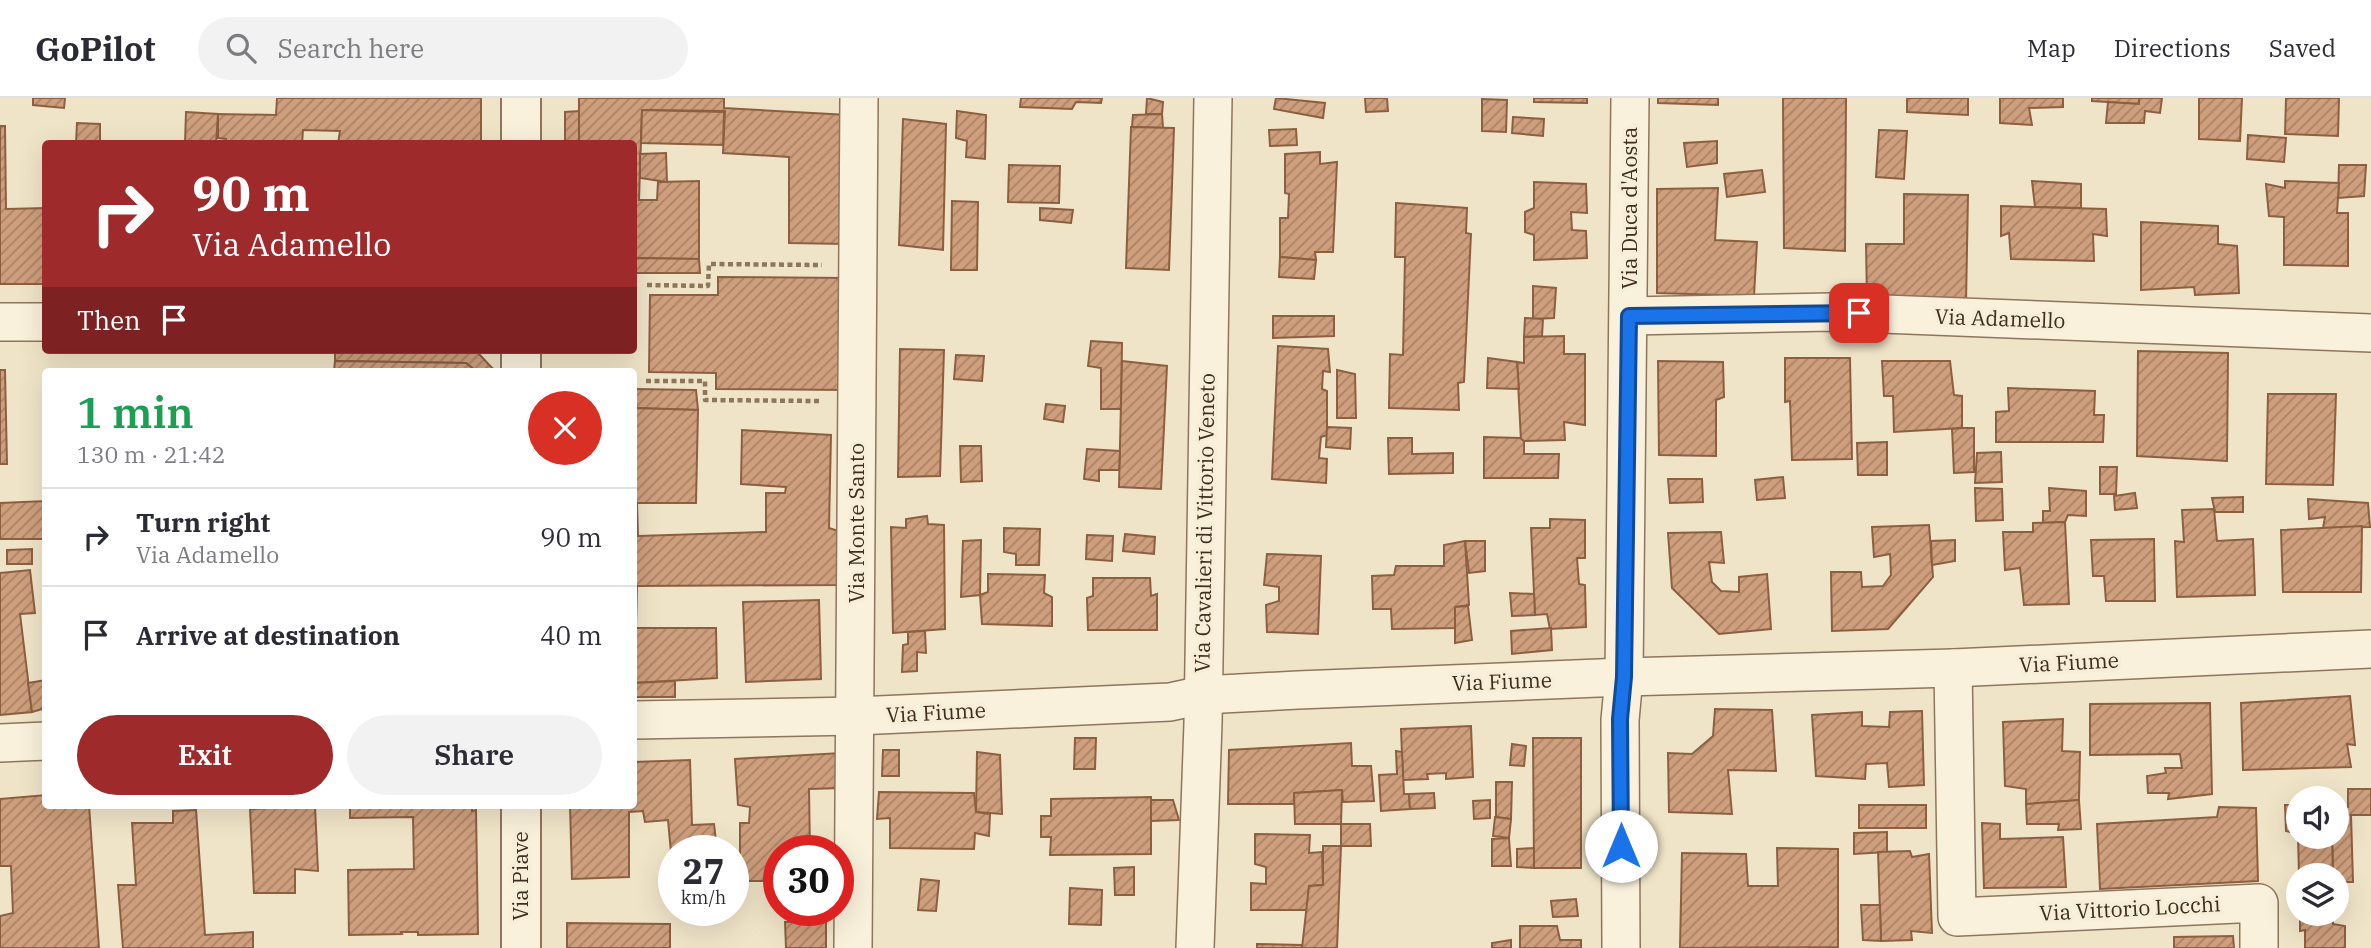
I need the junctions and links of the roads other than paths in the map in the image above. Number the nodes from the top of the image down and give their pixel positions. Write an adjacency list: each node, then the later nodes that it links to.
1 (521, 98): 5 (street)
2 (859, 98): 14 (street, Via Monte Santo)
3 (1213, 98): 13 (street, Via Cavalieri di Vittorio Veneto)
4 (1630, 98): 6 (street, Via Duca d'Aosta)
5 (521, 140)
6 (1629, 316): 9 (street, Via Adamello); 12 (street, Via Duca d'Aosta)
7 (0, 322): 8 (street)
8 (42, 322)
9 (2371, 333)
10 (2371, 649): 11 (street, Via Fiume)
11 (1953, 668): 12 (street, Via Fiume); 19 (street, Via Vittorio Locchi)
12 (1624, 677): 13 (street, Via Fiume); 23 (street, Via Duca d'Aosta)
13 (1202, 695): 14 (street, Via Fiume); 22 (street, Via Cavalieri di Vittorio Veneto)
14 (856, 716): 15 (street, Via Fiume); 21 (street, Via Monte Santo)
15 (637, 720)
16 (42, 741): 17 (street)
17 (0, 743)
18 (521, 809): 20 (street, Via Piave)
19 (1957, 932): 24 (street, Via Vittorio Locchi)
20 (521, 948)
21 (853, 948)
22 (1195, 948)
23 (1621, 948)
24 (2259, 948)

